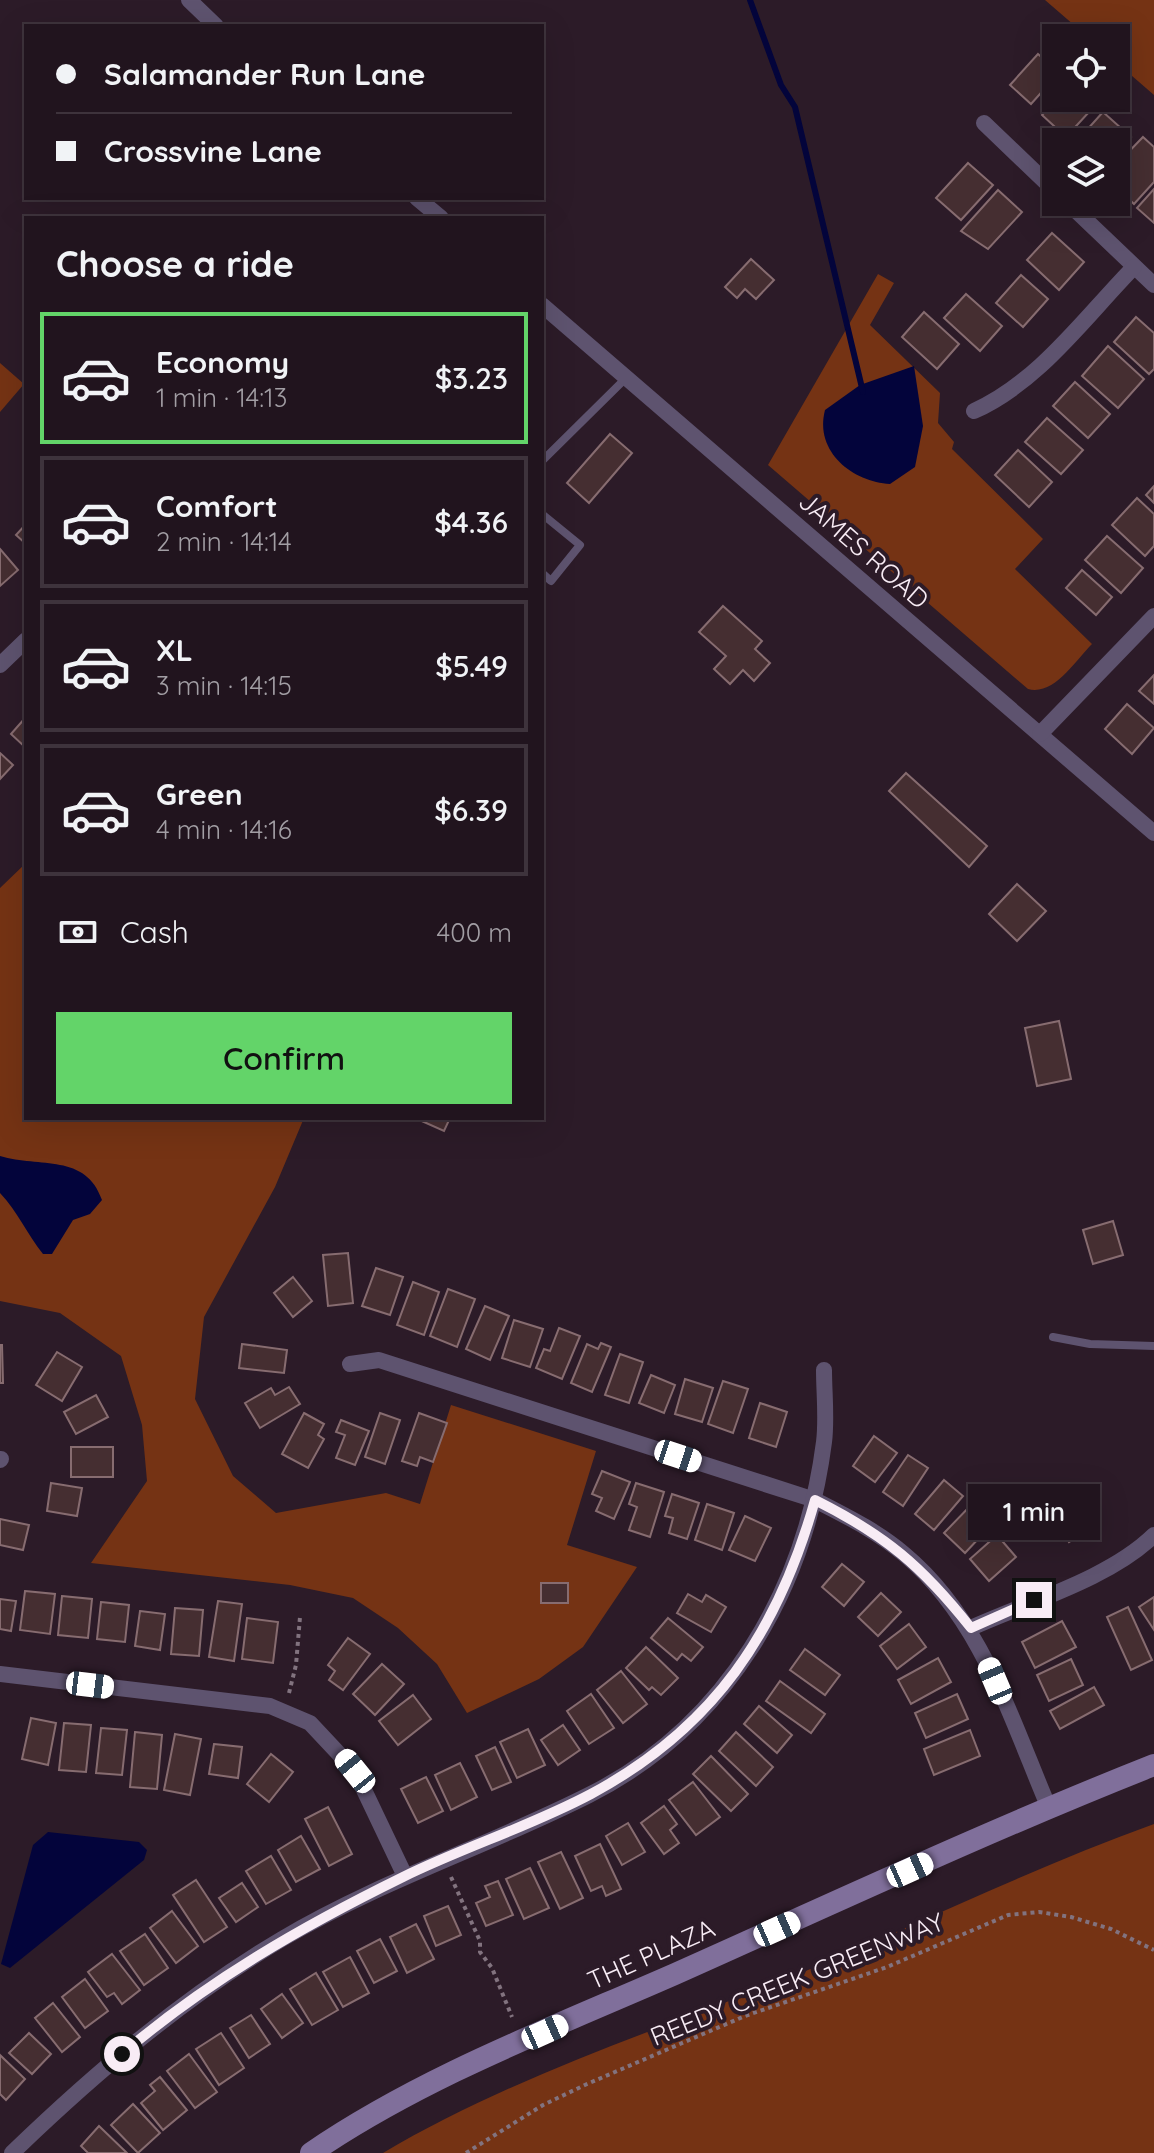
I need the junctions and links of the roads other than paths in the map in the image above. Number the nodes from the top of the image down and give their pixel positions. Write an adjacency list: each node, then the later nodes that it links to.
1 (189, 0): 2 (street)
2 (214, 24)
3 (984, 123): 4 (street)
4 (1042, 179)
5 (419, 200): 6 (street)
6 (439, 216)
7 (1081, 216): 8 (street)
8 (1134, 267): 9 (street); 12 (street)
9 (1154, 285)
10 (544, 307): 11 (street, JAMES ROAD)
11 (627, 377): 13 (lane); 19 (street, JAMES ROAD)
12 (974, 411)
13 (544, 459)
14 (544, 516): 15 (lane)
15 (544, 575)
16 (1154, 616): 19 (street)
17 (24, 642): 18 (street)
18 (0, 665)
19 (1040, 734): 20 (street, JAMES ROAD)
20 (1154, 833)
21 (1053, 1337): 22 (lane)
22 (1154, 1346)
23 (350, 1364): 25 (street)
24 (824, 1370): 25 (street)
25 (815, 1500): 27 (street); 31 (street)
26 (1154, 1535): 27 (street)
27 (971, 1628): 30 (street)
28 (0, 1674): 31 (street)
29 (1154, 1765): 30 (street, THE PLAZA)
30 (1049, 1808): 33 (street, THE PLAZA)
31 (405, 1876): 32 (street)
32 (12, 2153)
33 (311, 2153)

